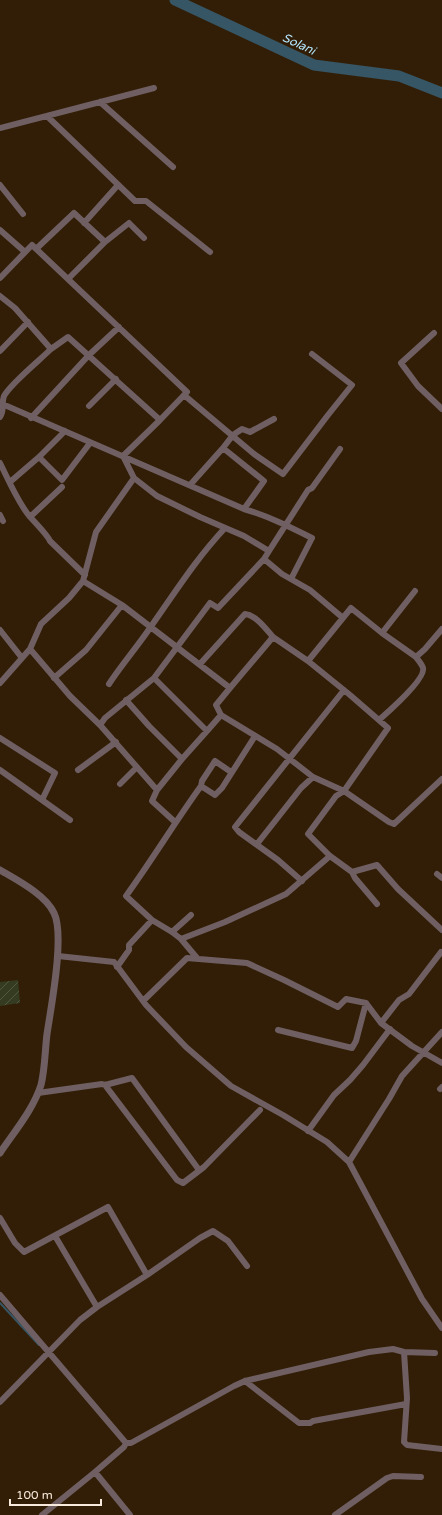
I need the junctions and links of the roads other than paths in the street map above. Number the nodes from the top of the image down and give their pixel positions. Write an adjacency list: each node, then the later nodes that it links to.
1 (154, 88): 2 (street)
2 (100, 102): 3 (street); 5 (street)
3 (47, 116): 4 (street); 7 (street)
4 (0, 128)
5 (173, 167)
6 (0, 185): 8 (street)
7 (118, 185): 9 (street); 15 (street)
8 (23, 214)
9 (84, 222): 12 (street); 13 (street)
10 (0, 230): 14 (street)
11 (144, 238): 12 (street)
12 (106, 242): 17 (street)
13 (36, 249): 14 (street); 17 (street)
14 (25, 252): 16 (street)
15 (210, 252)
16 (0, 278)
17 (68, 279): 21 (street)
18 (3, 298): 19 (street); 20 (street)
19 (0, 306)
20 (28, 322): 23 (street); 24 (street)
21 (119, 326): 26 (street); 28 (street)
22 (434, 333): 31 (street)
23 (52, 349): 26 (street); 29 (street)
24 (0, 352)
25 (312, 354): 37 (street)
26 (89, 355): 27 (street); 33 (street)
27 (116, 379): 30 (street); 35 (street)
28 (184, 396): 35 (street); 37 (street)
29 (2, 404): 32 (street); 33 (street)
30 (89, 406)
31 (442, 409)
32 (0, 417)
33 (31, 418): 36 (street)
34 (274, 419): 37 (street)
35 (160, 420): 41 (street)
36 (65, 431): 38 (street); 42 (street)
37 (233, 435): 39 (street)
38 (90, 443): 41 (street); 42 (street)
39 (223, 448): 46 (street); 48 (street)
40 (340, 449): 50 (street)
41 (124, 456): 44 (street); 46 (street)
42 (39, 457): 45 (street)
43 (0, 463): 45 (street)
44 (134, 478): 51 (street); 54 (street)
45 (10, 482): 49 (street)
46 (190, 485): 48 (street)
47 (62, 487): 49 (street)
48 (244, 509): 50 (street)
49 (30, 517): 54 (street)
50 (285, 524): 52 (street); 55 (street)
51 (225, 528): 52 (street); 59 (street)
52 (269, 551): 53 (street)
53 (264, 559): 55 (street); 64 (street)
54 (84, 578): 57 (street); 65 (street)
55 (291, 579): 58 (street)
56 (415, 591): 62 (street)
57 (122, 605): 59 (street); 70 (street)
58 (343, 618): 62 (street); 68 (street)
59 (151, 627): 64 (street); 73 (street)
60 (442, 629): 66 (street)
61 (0, 630): 67 (street)
62 (382, 633): 66 (street)
63 (273, 637): 68 (street); 69 (street); 74 (street)
64 (178, 647): 69 (street); 71 (street)
65 (30, 649): 67 (street); 70 (street)
66 (416, 657): 78 (street)
67 (22, 658): 72 (street)
68 (308, 661): 75 (street)
69 (200, 664): 74 (street)
70 (54, 678): 79 (street)
71 (154, 678): 76 (street); 80 (street)
72 (0, 683)
73 (109, 684)
74 (230, 688): 77 (street)
75 (344, 690): 78 (street); 85 (street)
76 (126, 700): 79 (street); 84 (street)
77 (221, 715): 80 (street); 81 (street)
78 (379, 720): 95 (street)
79 (100, 726): 83 (street)
80 (207, 731): 84 (street)
81 (255, 736): 85 (street); 89 (street)
82 (0, 738): 96 (street)
83 (116, 742): 86 (street); 88 (street)
84 (182, 759): 94 (street)
85 (290, 759): 90 (street); 99 (street)
86 (136, 768): 92 (street); 94 (street)
87 (0, 770): 96 (street)
88 (78, 770)
89 (232, 772): 93 (street); 93 (street)
90 (313, 777): 95 (street); 99 (street)
91 (442, 779): 95 (street)
92 (120, 784)
93 (201, 786): 98 (street)
94 (157, 790): 98 (street)
95 (344, 791): 100 (street)
96 (42, 800): 97 (street)
97 (70, 820)
98 (175, 822): 106 (street)
99 (257, 844): 103 (street)
100 (330, 856): 102 (street); 103 (street)
101 (0, 870): 111 (street)
102 (352, 872): 104 (street); 107 (street)
103 (302, 881): 109 (street)
104 (377, 904)
105 (191, 915): 108 (street)
106 (152, 920): 108 (street); 113 (street)
107 (442, 930)
108 (172, 932): 109 (street)
109 (181, 939): 112 (street)
110 (442, 952): 116 (street)
111 (58, 956): 113 (street); 123 (street)
112 (197, 958): 114 (street); 115 (street)
113 (117, 967): 114 (street)
114 (143, 1001): 125 (street)
115 (366, 1003): 116 (street); 118 (street)
116 (381, 1023): 117 (street)
117 (390, 1029): 120 (street); 125 (street)
118 (278, 1030)
119 (442, 1032): 120 (street)
120 (423, 1052): 121 (street); 127 (street)
121 (442, 1063)
122 (105, 1085): 123 (street); 128 (street); 128 (street)
123 (38, 1093): 126 (street)
124 (260, 1110): 128 (street)
125 (308, 1131): 127 (street)
126 (0, 1153)
127 (349, 1162): 135 (street)
128 (199, 1170)
129 (0, 1218): 130 (street)
130 (55, 1236): 132 (street); 134 (street)
131 (247, 1266): 132 (street)
132 (147, 1275): 134 (street)
133 (0, 1295): 136 (street)
134 (97, 1307): 136 (street)
135 (442, 1328)
136 (50, 1352): 140 (street); 142 (street)
137 (404, 1352): 138 (street); 139 (street); 141 (street)
138 (435, 1353)
139 (245, 1381): 141 (street); 142 (street)
140 (0, 1402)
141 (406, 1404): 143 (street)
142 (126, 1443): 144 (street)
143 (442, 1449)
144 (95, 1472): 146 (street); 147 (street)
145 (421, 1477): 148 (street)
146 (42, 1515)
147 (130, 1515)
148 (334, 1515)

